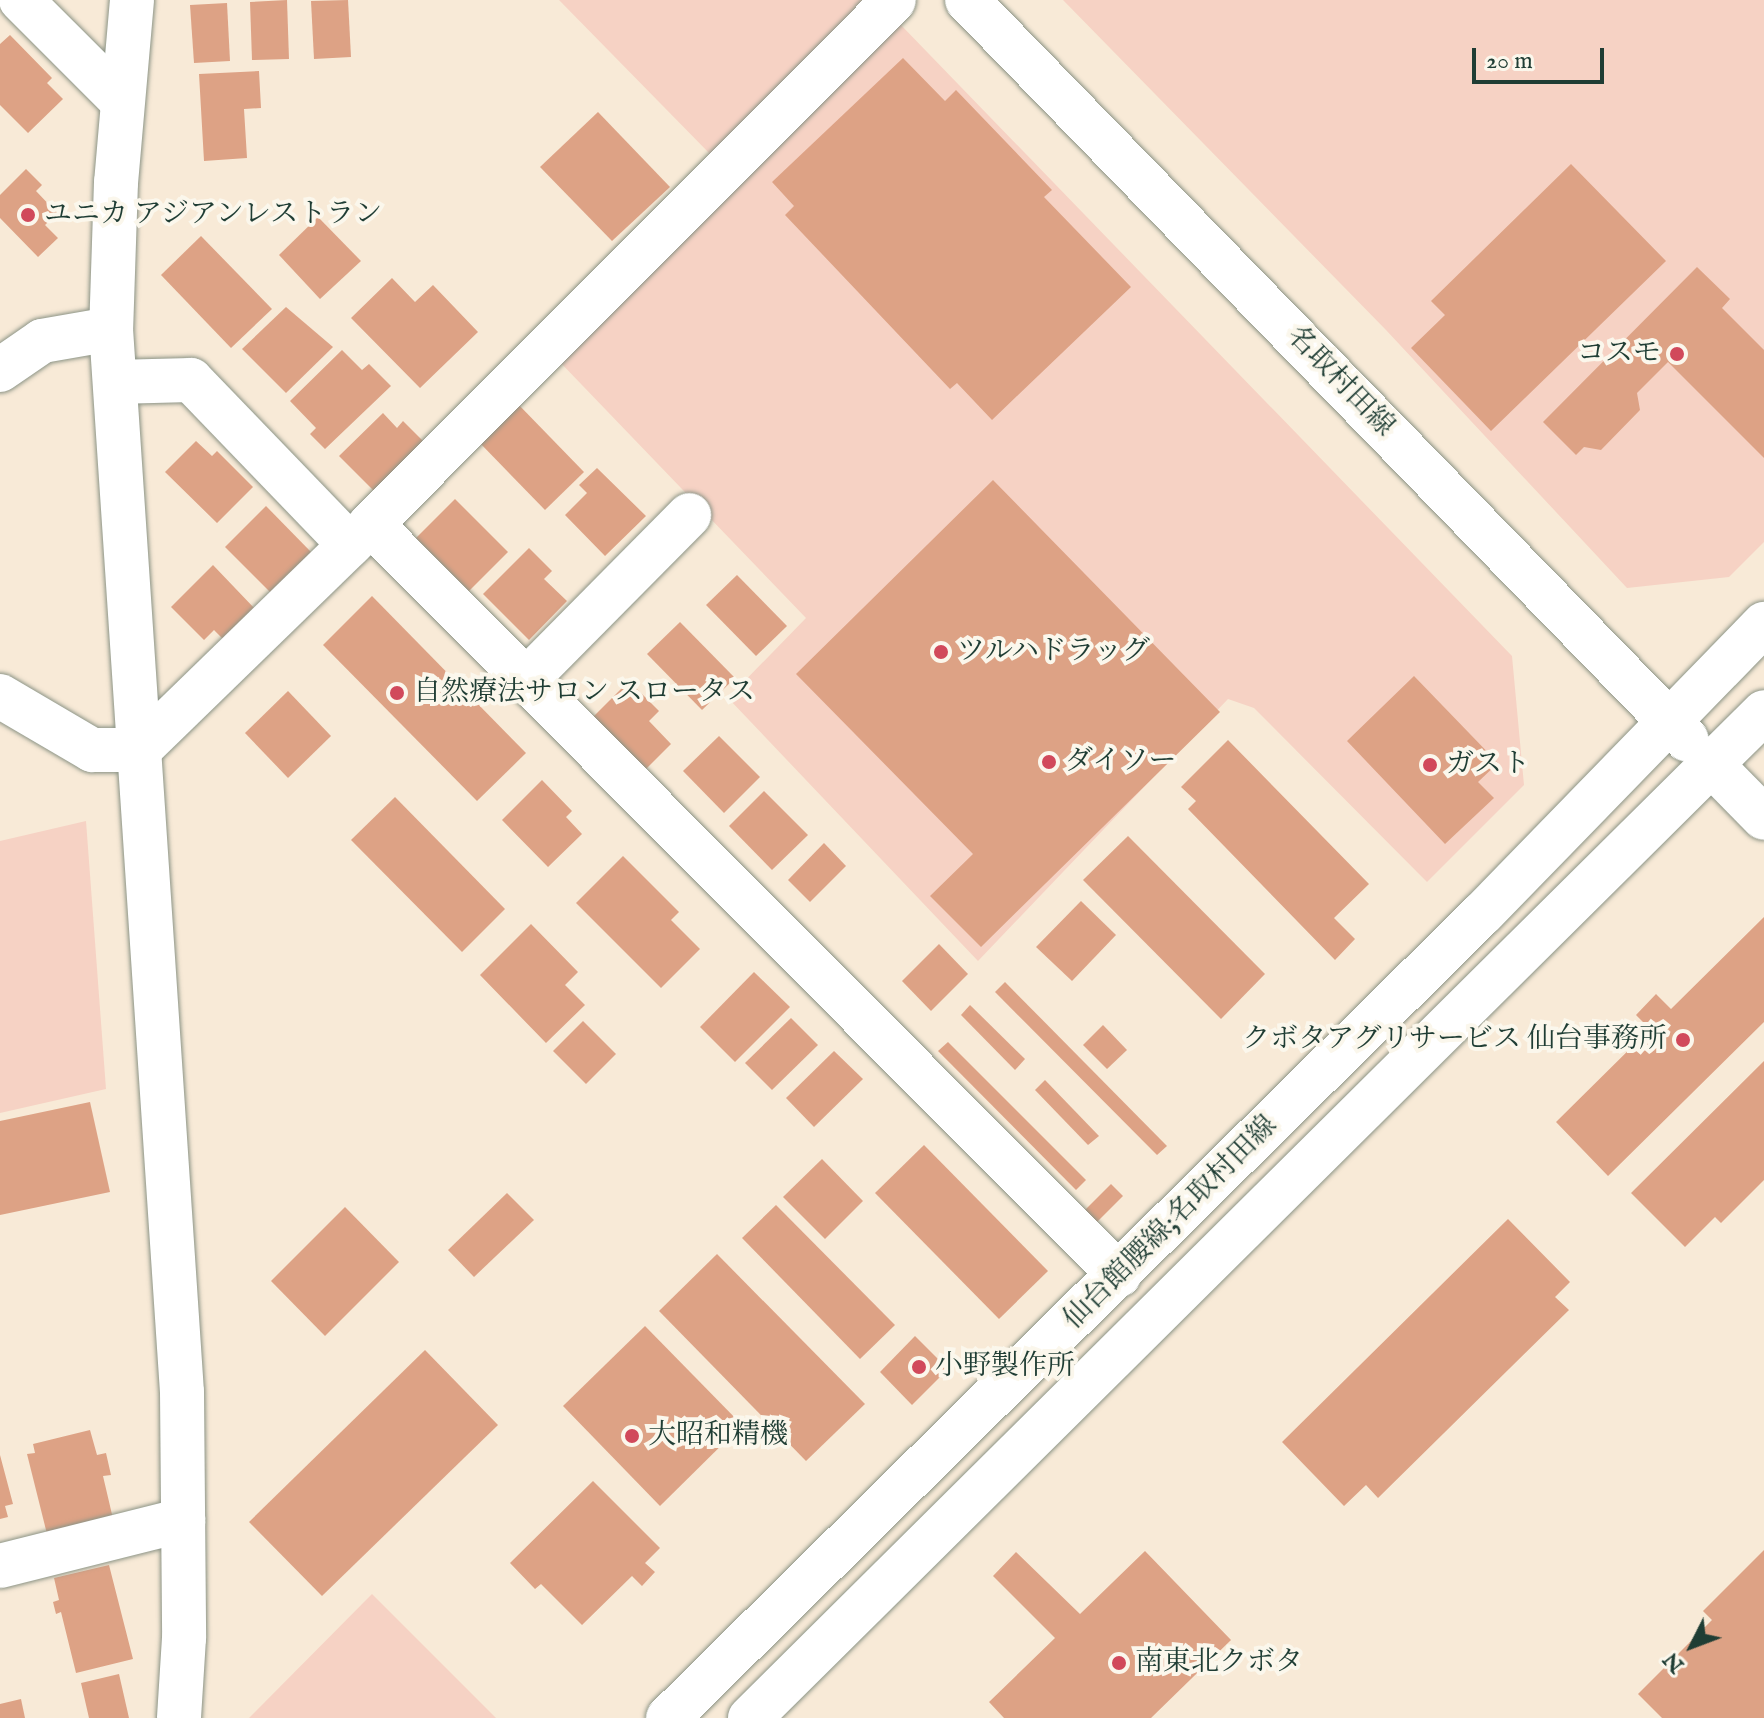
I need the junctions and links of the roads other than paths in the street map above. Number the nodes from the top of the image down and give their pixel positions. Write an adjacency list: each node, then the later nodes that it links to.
1 (21, 0): 5 (street)
2 (132, 0): 5 (street)
3 (894, 0): 10 (street)
4 (967, 0): 15 (street, 名取村田線)
5 (122, 101): 6 (street)
6 (111, 329): 7 (street); 8 (street)
7 (0, 370)
8 (115, 382): 10 (street); 16 (street)
9 (689, 515): 12 (street)
10 (360, 535): 12 (street); 16 (street)
11 (1764, 624): 15 (street, 仙台館腰線;名取村田線)
12 (526, 680): 19 (street)
13 (0, 696): 16 (street)
14 (1764, 712): 17 (street, 仙台館腰線;名取村田線)
15 (1668, 721): 17 (street, 名取村田線); 19 (street, 仙台館腰線;名取村田線)
16 (139, 750): 20 (street)
17 (1712, 765): 18 (street, 名取村田線); 24 (street, 仙台館腰線;名取村田線)
18 (1764, 818)
19 (1119, 1275): 23 (street, 仙台館腰線;名取村田線)
20 (183, 1520): 21 (street); 22 (street)
21 (0, 1566)
22 (179, 1718)
23 (668, 1718)
24 (750, 1718)

